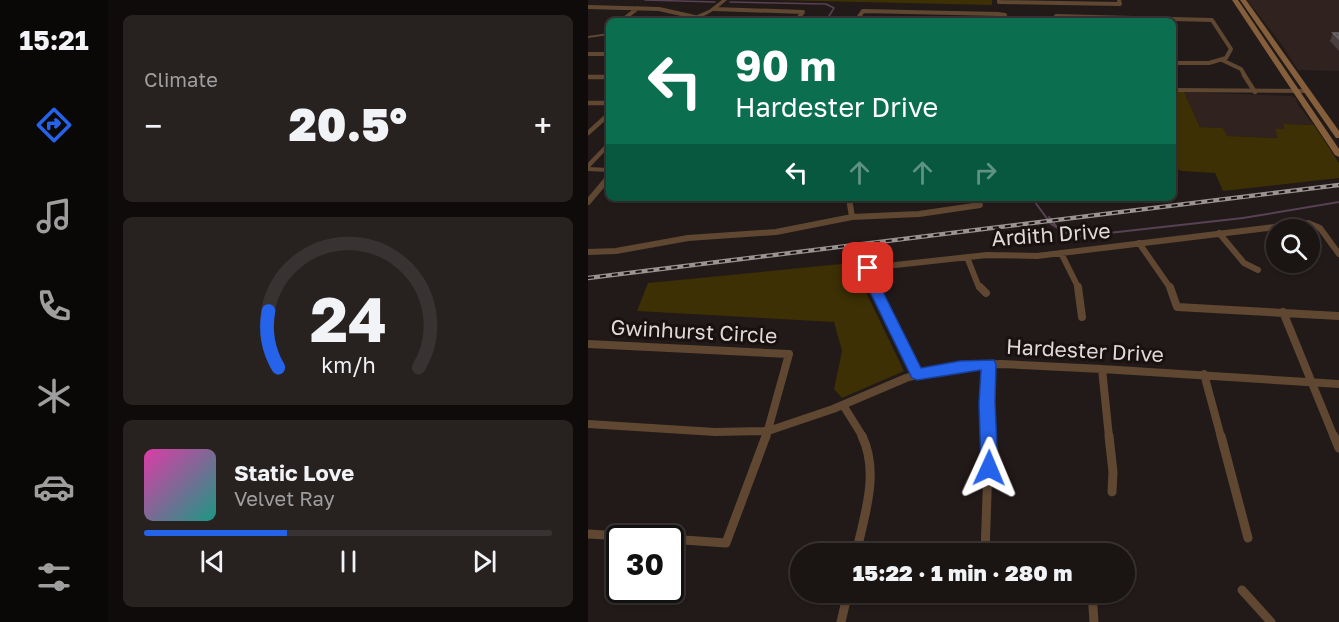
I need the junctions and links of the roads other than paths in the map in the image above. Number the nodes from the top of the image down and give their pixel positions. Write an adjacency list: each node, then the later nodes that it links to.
1 (725, 0): 8 (street)
2 (999, 0): 3 (street)
3 (1119, 0)
4 (1235, 0): 9 (main road); 22 (main road)
5 (1243, 0): 9 (main road)
6 (589, 8): 7 (street)
7 (638, 8): 12 (street); 13 (street)
8 (714, 9): 12 (street); 14 (street)
9 (1250, 9): 26 (main road)
10 (910, 12): 11 (street); 15 (street); 16 (street)
11 (957, 14): 17 (street); 18 (street)
12 (695, 17)
13 (625, 18)
14 (798, 18)
15 (858, 18)
16 (907, 18)
17 (956, 18)
18 (1006, 18)
19 (1056, 18): 20 (street)
20 (1113, 18)
21 (1176, 20): 30 (street)
22 (1252, 26): 25 (main road); 26 (main road)
23 (606, 34): 24 (street)
24 (588, 37)
25 (1260, 37): 27 (main road); 35 (main road)
26 (1271, 37): 27 (main road)
27 (1280, 51): 37 (main road)
28 (588, 54): 29 (street)
29 (606, 54)
30 (1222, 60): 31 (street); 36 (street)
31 (1176, 63)
32 (588, 77): 33 (street)
33 (606, 77)
34 (1176, 90): 36 (street)
35 (1296, 91): 36 (street); 37 (street); 44 (main road)
36 (1255, 92)
37 (1308, 92): 42 (main road)
38 (588, 103): 39 (street)
39 (606, 103)
40 (606, 117): 41 (street)
41 (588, 133)
42 (1339, 136)
43 (606, 147): 45 (street)
44 (1339, 156)
45 (588, 167): 46 (street)
46 (606, 170)
47 (606, 181): 49 (street)
48 (849, 201): 51 (street)
49 (588, 202)
50 (980, 205): 51 (street)
51 (852, 217): 54 (street)
52 (1219, 233): 53 (street, Ardith Drive); 56 (street, Ardith Drive); 58 (street)
53 (1139, 243): 55 (street, Ardith Drive); 60 (street)
54 (588, 252)
55 (1061, 253): 57 (street, Ardith Drive); 62 (street)
56 (1339, 254)
57 (967, 257): 59 (street); 67 (street, Ardith Drive)
58 (1258, 270)
59 (987, 293)
60 (1283, 312): 61 (street); 68 (street)
61 (1339, 316)
62 (1082, 317)
63 (588, 344): 72 (street, Gwinhurst Circle)
64 (989, 364): 65 (street, Hardester Drive); 67 (street, Hardester Drive); 80 (street)
65 (1102, 369): 66 (street, Hardester Drive); 74 (street)
66 (1204, 374): 68 (street, Hardester Drive); 77 (street)
67 (917, 375): 70 (street, Hardester Drive)
68 (1312, 383): 69 (street, Hardester Drive); 73 (street)
69 (1339, 384)
70 (843, 405): 72 (street, Hardester Drive); 79 (street)
71 (588, 424): 72 (street, Hardester Drive)
72 (768, 431): 78 (street)
73 (1339, 448)
74 (1112, 492)
75 (588, 534): 76 (street)
76 (606, 535)
77 (1248, 538)
78 (684, 540)
79 (858, 543)
80 (986, 543)
81 (1242, 591): 86 (street)
82 (846, 603): 84 (street)
83 (1093, 603): 85 (street)
84 (842, 622)
85 (1094, 622)
86 (1271, 622)

